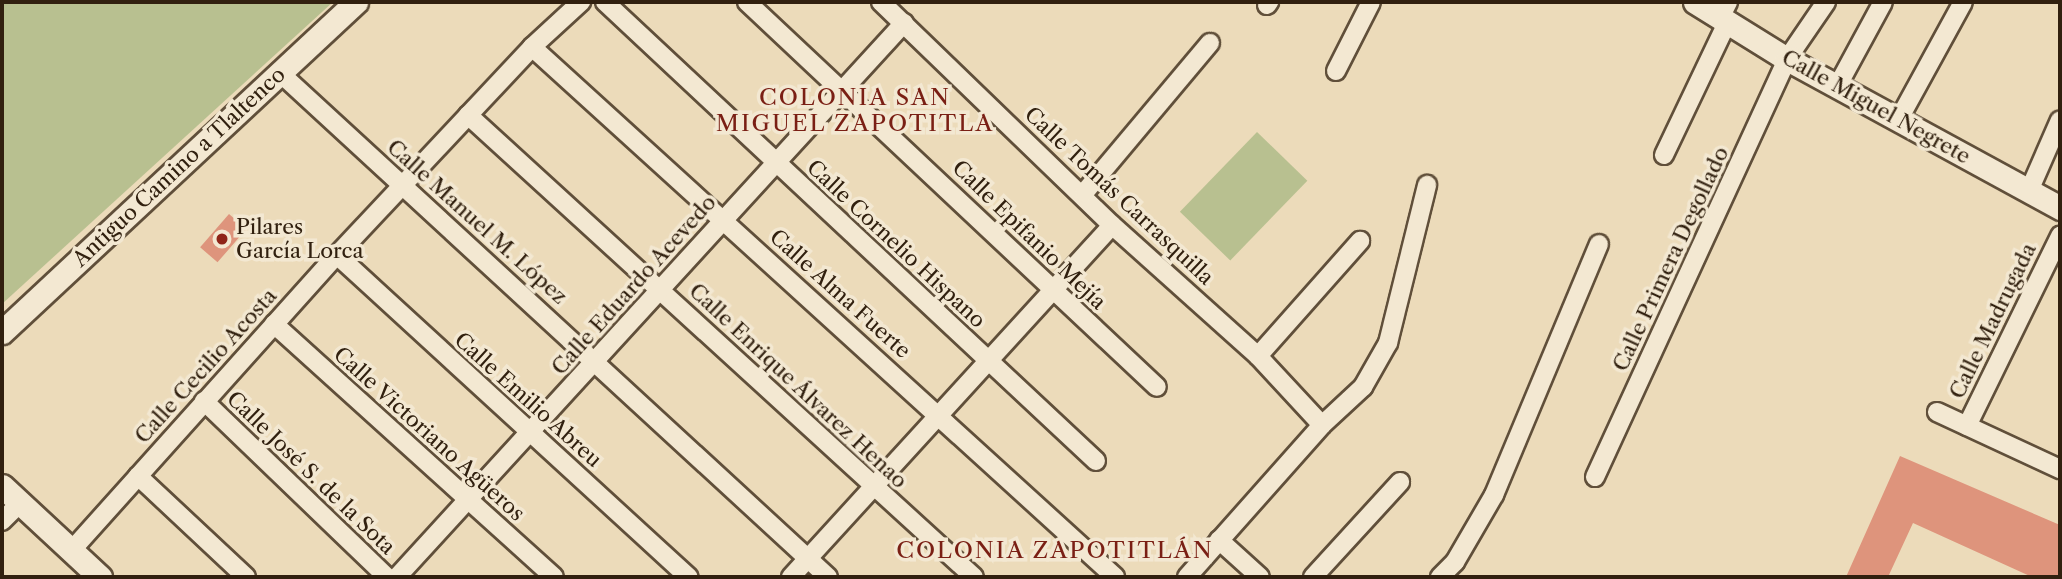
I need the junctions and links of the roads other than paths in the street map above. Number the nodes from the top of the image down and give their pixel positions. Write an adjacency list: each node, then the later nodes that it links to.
1 (356, 2): 17 (street, Antiguo Camino a Tlaltenco)
2 (581, 2): 14 (street, Calle Cecilio Acosta)
3 (605, 2): 24 (street, Calle Cornelio Hispano)
4 (747, 2): 19 (street, Calle Epifanio Mejía)
5 (881, 2): 12 (street, Calle Tomás Carrasquilla)
6 (1371, 2): 16 (street)
7 (1695, 2): 11 (street, Calle Miguel Negrete)
8 (1826, 2): 15 (street, Calle Primera Degollado)
9 (1883, 2): 18 (street)
10 (1963, 2): 21 (street)
11 (1726, 13): 15 (street, Calle Miguel Negrete); 23 (street)
12 (904, 23): 19 (street, Calle Eduardo Acevedo); 28 (street, Calle Tomás Carrasquilla)
13 (1210, 43): 28 (street)
14 (532, 47): 20 (street, Calle Cecilio Acosta); 30 (street, Calle Alma Fuerte)
15 (1787, 59): 18 (street, Calle Miguel Negrete); 53 (street, Calle Primera Degollado)
16 (1336, 71)
17 (279, 72): 26 (street, Calle Manuel M. López); 39 (street, Antiguo Camino a Tlaltenco)
18 (1838, 85): 21 (street, Calle Miguel Negrete)
19 (844, 89): 24 (street, Calle Eduardo Acevedo); 37 (street, Calle Epifanio Mejía)
20 (468, 115): 26 (street, Calle Cecilio Acosta); 36 (street, Calle Enrique Álvarez Henao)
21 (1899, 119): 27 (street, Calle Miguel Negrete)
22 (2060, 120): 27 (street)
23 (1664, 155)
24 (777, 163): 30 (street, Calle Eduardo Acevedo); 42 (street, Calle Cornelio Hispano)
25 (1427, 184): 47 (street)
26 (403, 185): 35 (street, Calle Cecilio Acosta); 41 (street, Calle Manuel M. López)
27 (2029, 191): 29 (street, Calle Miguel Negrete)
28 (1084, 193): 31 (street, Calle Tomás Carrasquilla)
29 (2060, 208)
30 (724, 220): 36 (street, Calle Eduardo Acevedo); 46 (street, Calle Alma Fuerte)
31 (1112, 225): 37 (street); 40 (street, Calle Tomás Carrasquilla)
32 (2060, 236): 48 (street, Calle Madrugada)
33 (1360, 241): 40 (street)
34 (1599, 244): 76 (street)
35 (337, 255): 38 (street, Calle Cecilio Acosta); 49 (street, Calle Emilio Abreu)
36 (659, 289): 41 (street, Calle Eduardo Acevedo); 56 (street, Calle Enrique Álvarez Henao)
37 (1053, 291): 42 (street); 43 (street, Calle Epifanio Mejía)
38 (274, 324): 44 (street, Calle Cecilio Acosta); 57 (street, Calle Victoriano Agüeros)
39 (2, 331)
40 (1258, 356): 47 (street, Calle Tomás Carrasquilla)
41 (597, 361): 49 (street, Calle Eduardo Acevedo); 62 (street, Calle Manuel M. López)
42 (989, 363): 46 (street); 50 (street, Calle Cornelio Hispano)
43 (1157, 387)
44 (204, 401): 52 (street, Calle Cecilio Acosta); 65 (street, Calle José S. de la Sota)
45 (1937, 412): 48 (street)
46 (940, 413): 56 (street); 72 (street, Calle Alma Fuerte)
47 (1322, 425): 60 (street)
48 (1967, 426): 51 (street)
49 (530, 432): 57 (street, Calle Eduardo Acevedo); 68 (street, Calle Emilio Abreu)
50 (1097, 461)
51 (2060, 469)
52 (138, 476): 61 (street, Calle Cecilio Acosta); 64 (street)
53 (1595, 477)
54 (1400, 482): 75 (street)
55 (2, 486): 58 (street)
56 (875, 488): 62 (street); 71 (street, Calle Enrique Álvarez Henao)
57 (467, 497): 66 (street, Calle Eduardo Acevedo); 67 (street, Calle Victoriano Agüeros)
58 (20, 503): 59 (street); 61 (street)
59 (2, 521)
60 (1219, 540): 73 (street); 74 (street)
61 (71, 551): 63 (street)
62 (808, 559): 69 (street); 70 (street, Calle Manuel M. López)
63 (98, 577)
64 (246, 577)
65 (387, 577)
66 (397, 577)
67 (554, 577)
68 (689, 577)
69 (792, 577)
70 (828, 577)
71 (974, 577)
72 (1115, 577)
73 (1187, 577)
74 (1260, 577)
75 (1313, 577)
76 (1440, 577)

